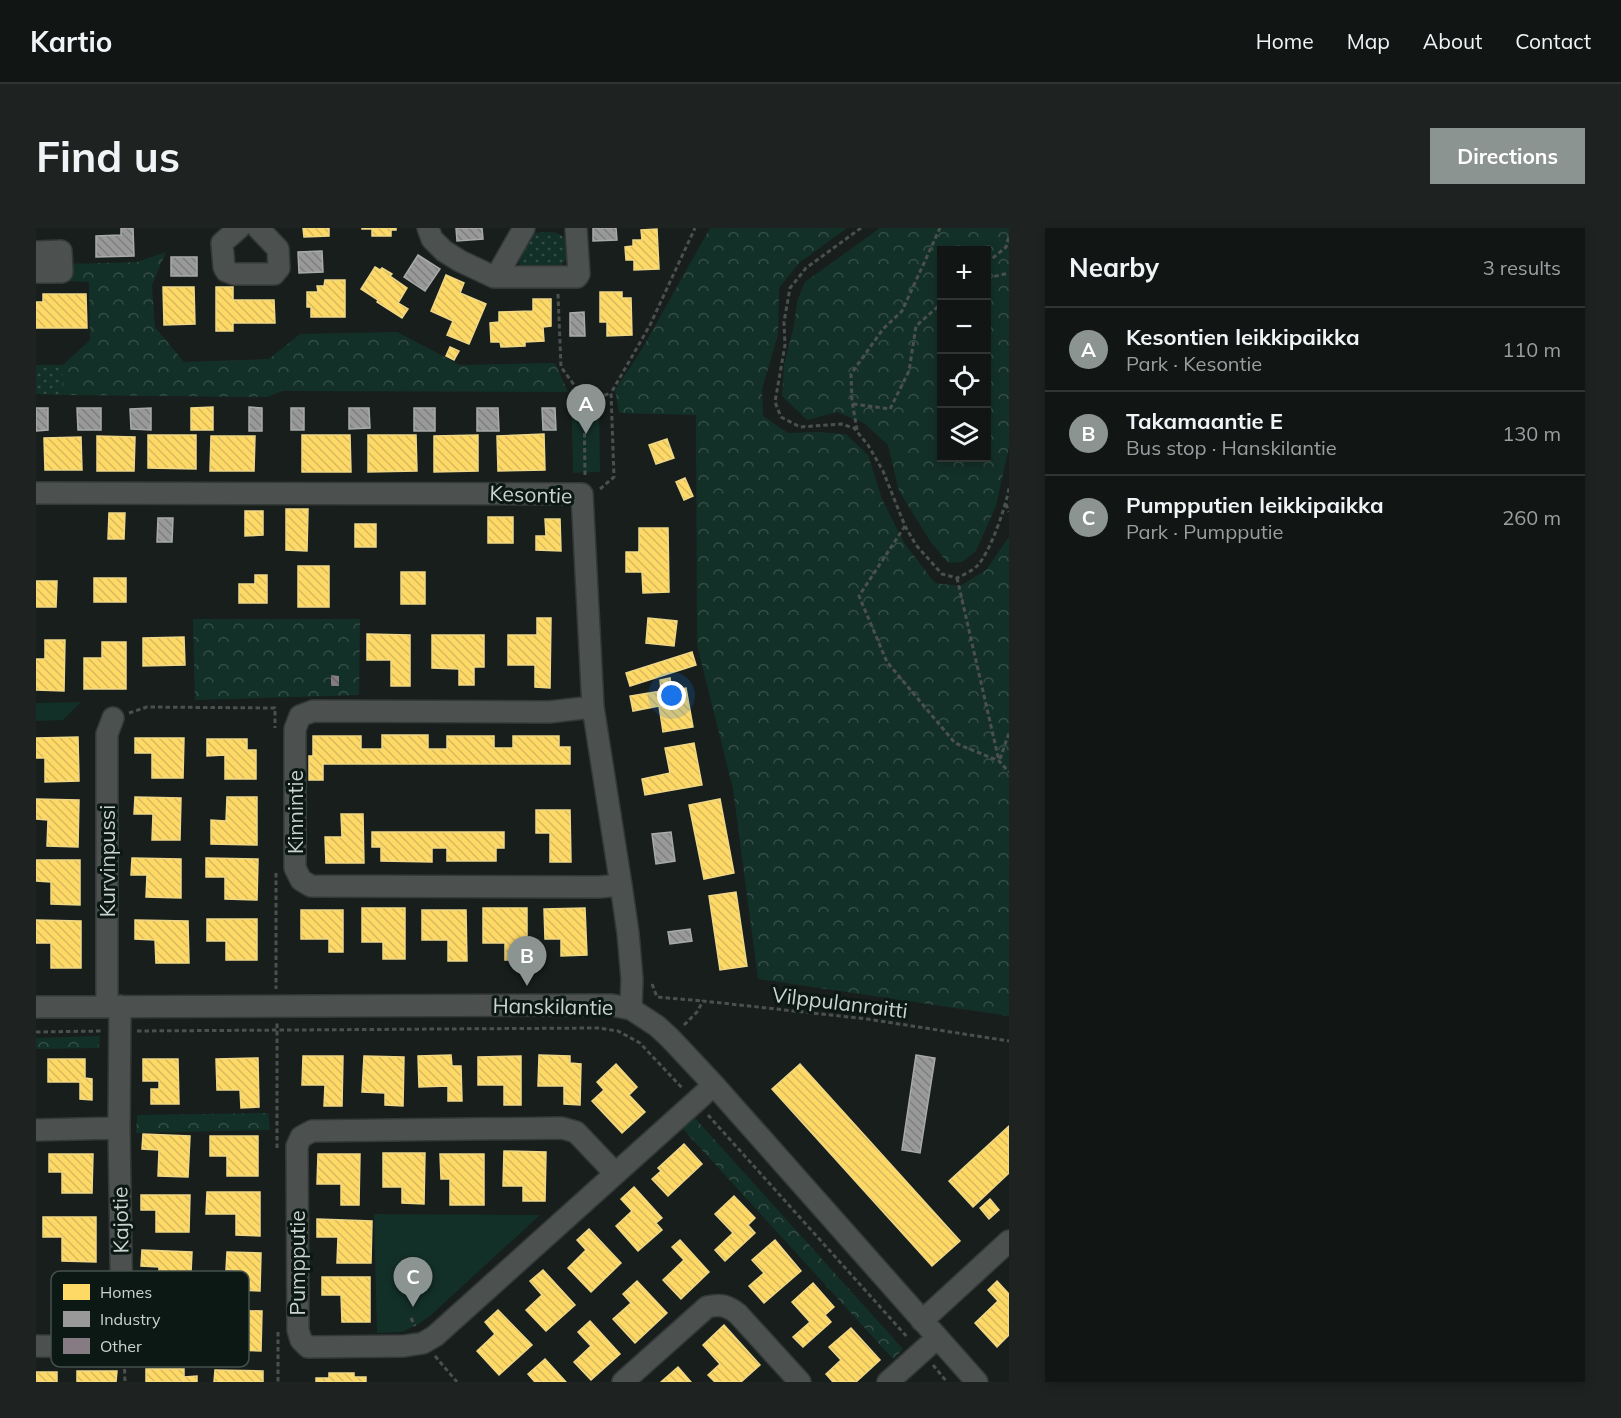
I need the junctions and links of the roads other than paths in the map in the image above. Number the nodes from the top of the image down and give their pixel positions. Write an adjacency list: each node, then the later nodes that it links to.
1 (239, 228): 2 (street)
2 (258, 228)
3 (428, 228): 8 (street)
4 (524, 228): 8 (street)
5 (576, 228): 8 (street)
6 (36, 252): 7 (street)
7 (36, 272)
8 (494, 277)
9 (36, 493): 10 (street, Kesontie)
10 (593, 707): 12 (street, Kesontie); 12 (street, Kinnintie)
11 (113, 718): 14 (street, Kurvinpussi)
12 (621, 885): 15 (street, Kesontie)
13 (36, 1006): 14 (street, Hanskilantie)
14 (113, 1006): 15 (street, Hanskilantie); 17 (street, Kajotie)
15 (631, 1009): 16 (street, Hanskilantie)
16 (714, 1085): 19 (street); 22 (street, Hanskilantie)
17 (119, 1128): 18 (street); 21 (street, Kajotie)
18 (36, 1130)
19 (615, 1173): 19 (street, Pumpputie)
20 (1009, 1241): 22 (street)
21 (121, 1271)
22 (921, 1320): 23 (street, Hanskilantie)
23 (937, 1338): 26 (street); 27 (street, Hanskilantie)
24 (623, 1382): 25 (street)
25 (800, 1382)
26 (888, 1382)
27 (977, 1382)

